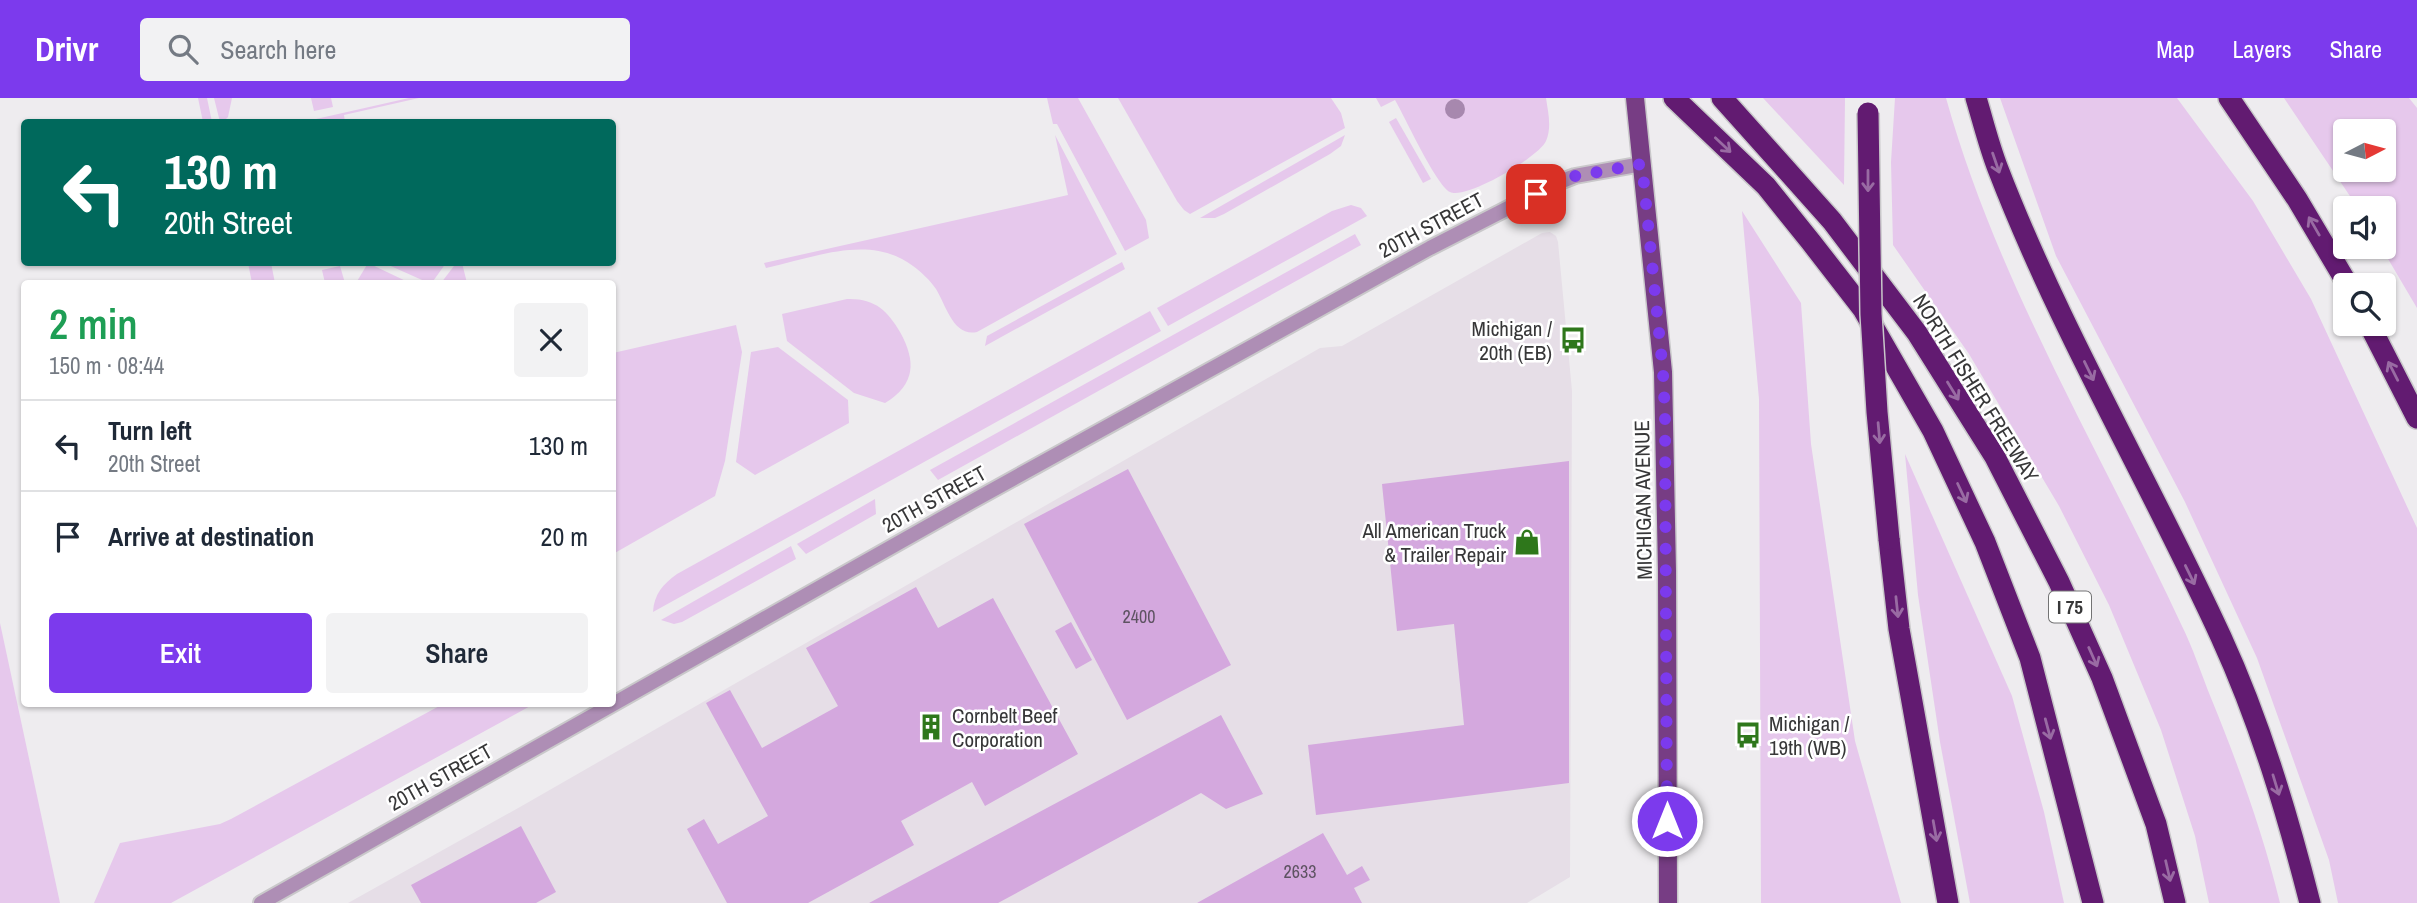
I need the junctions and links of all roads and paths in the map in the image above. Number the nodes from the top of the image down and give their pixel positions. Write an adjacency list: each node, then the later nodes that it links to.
1 (1635, 98): 7 (main road, MICHIGAN AVENUE)
2 (1674, 98): 16 (highway, one-way to 16)
3 (1722, 98): 17 (highway, NORTH FISHER FREEWAY / I 75, one-way to 17)
4 (1976, 98): 18 (highway, one-way to 18)
5 (2229, 98): 8 (highway, one-way to 5)
6 (1869, 106): 15 (highway, one-way to 15, bridge)
7 (1642, 164): 11 (street, 20TH STREET); 14 (main road, MICHIGAN AVENUE)
8 (2341, 273)
9 (2375, 336): 10 (highway, one-way to 9)
10 (2417, 418)
11 (616, 703)
12 (608, 707): 13 (street, 20TH STREET)
13 (261, 903)
14 (1668, 903)
15 (1948, 903)
16 (2094, 903)
17 (2175, 903)
18 (2310, 903)

